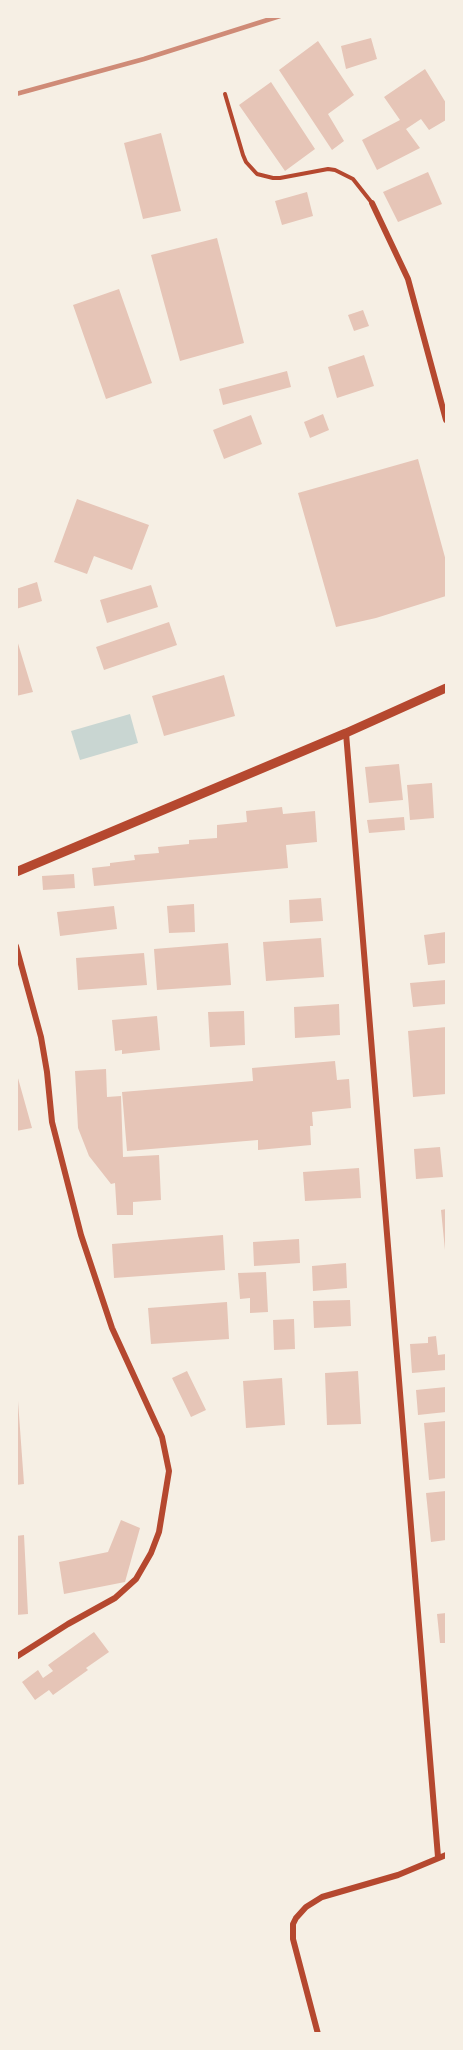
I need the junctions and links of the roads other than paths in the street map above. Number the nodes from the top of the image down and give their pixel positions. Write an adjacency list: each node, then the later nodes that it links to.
1 (225, 94): 2 (lane)
2 (372, 203): 3 (street)
3 (446, 412): 4 (street)
4 (447, 420)
5 (447, 688): 6 (street)
6 (346, 733): 7 (street); 11 (street)
7 (16, 872)
8 (16, 946): 9 (street)
9 (16, 1657)
10 (447, 1855): 11 (street)
11 (438, 1857): 12 (street)
12 (318, 2034)

